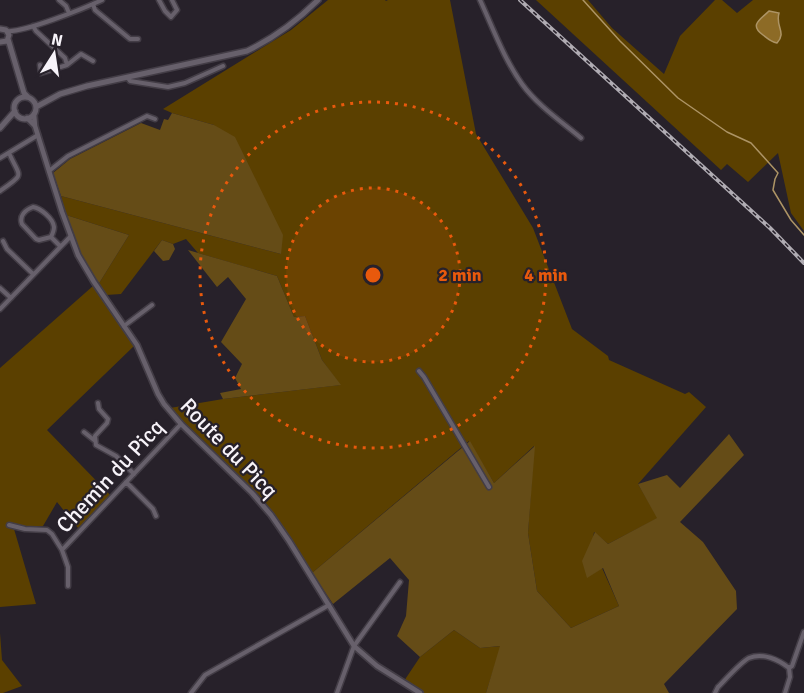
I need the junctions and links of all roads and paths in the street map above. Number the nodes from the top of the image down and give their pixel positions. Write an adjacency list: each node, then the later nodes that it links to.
1 (59, 0): 8 (street)
2 (102, 0): 7 (street)
3 (159, 0): 4 (street)
4 (172, 0)
5 (318, 0): 12 (main road)
6 (480, 0): 31 (street)
7 (93, 4): 8 (street); 11 (street)
8 (69, 14): 9 (street)
9 (33, 26): 10 (street); 15 (street)
10 (5, 34): 19 (main road); 21 (main road)
11 (138, 39)
12 (215, 58): 17 (street); 18 (main road)
13 (93, 61): 15 (street)
14 (40, 65): 15 (street)
15 (67, 65)
16 (223, 66): 17 (street)
17 (215, 69): 18 (street)
18 (128, 78): 20 (main road)
19 (30, 99): 20 (main road); 21 (main road); 22 (main road)
20 (50, 99): 22 (main road)
21 (18, 100): 23 (main road)
22 (36, 107): 24 (main road)
23 (15, 111): 25 (main road); 29 (main road)
24 (34, 114): 26 (main road); 28 (street, Route du Picq)
25 (20, 117): 26 (main road); 29 (main road)
26 (27, 118): 28 (street, Route du Picq)
27 (155, 119): 34 (street)
28 (35, 126): 30 (street, Route du Picq)
29 (1, 127)
30 (38, 135): 32 (street); 34 (street, Route du Picq)
31 (581, 138)
32 (9, 153): 33 (street); 35 (street)
33 (0, 158)
34 (49, 171): 36 (street, Route du Picq)
35 (0, 190)
36 (71, 236): 39 (street); 45 (street, Route du Picq)
37 (51, 237): 37 (street); 39 (street)
38 (3, 241): 40 (street)
39 (60, 246): 40 (street)
40 (33, 274): 42 (street)
41 (0, 288): 42 (street)
42 (11, 297): 44 (street)
43 (152, 305): 45 (street)
44 (0, 309)
45 (124, 326): 48 (street, Route du Picq)
46 (419, 371): 53 (street)
47 (98, 403): 50 (street)
48 (181, 424): 51 (street, Chemin du Picq); 59 (street, Route du Picq)
49 (84, 432): 50 (street)
50 (94, 440): 51 (street)
51 (134, 474): 52 (street, Chemin du Picq)
52 (126, 482): 54 (street); 56 (street, Chemin du Picq)
53 (489, 487)
54 (156, 516)
55 (9, 525): 56 (street)
56 (62, 550): 58 (street)
57 (400, 582): 61 (street)
58 (68, 586)
59 (329, 605): 61 (street, Route du Picq); 63 (street)
60 (804, 632): 62 (street)
61 (354, 646): 64 (street); 65 (street, Route du Picq)
62 (789, 668): 66 (street); 67 (street)
63 (191, 693)
64 (337, 693)
65 (420, 693)
66 (715, 693)
67 (785, 693)

